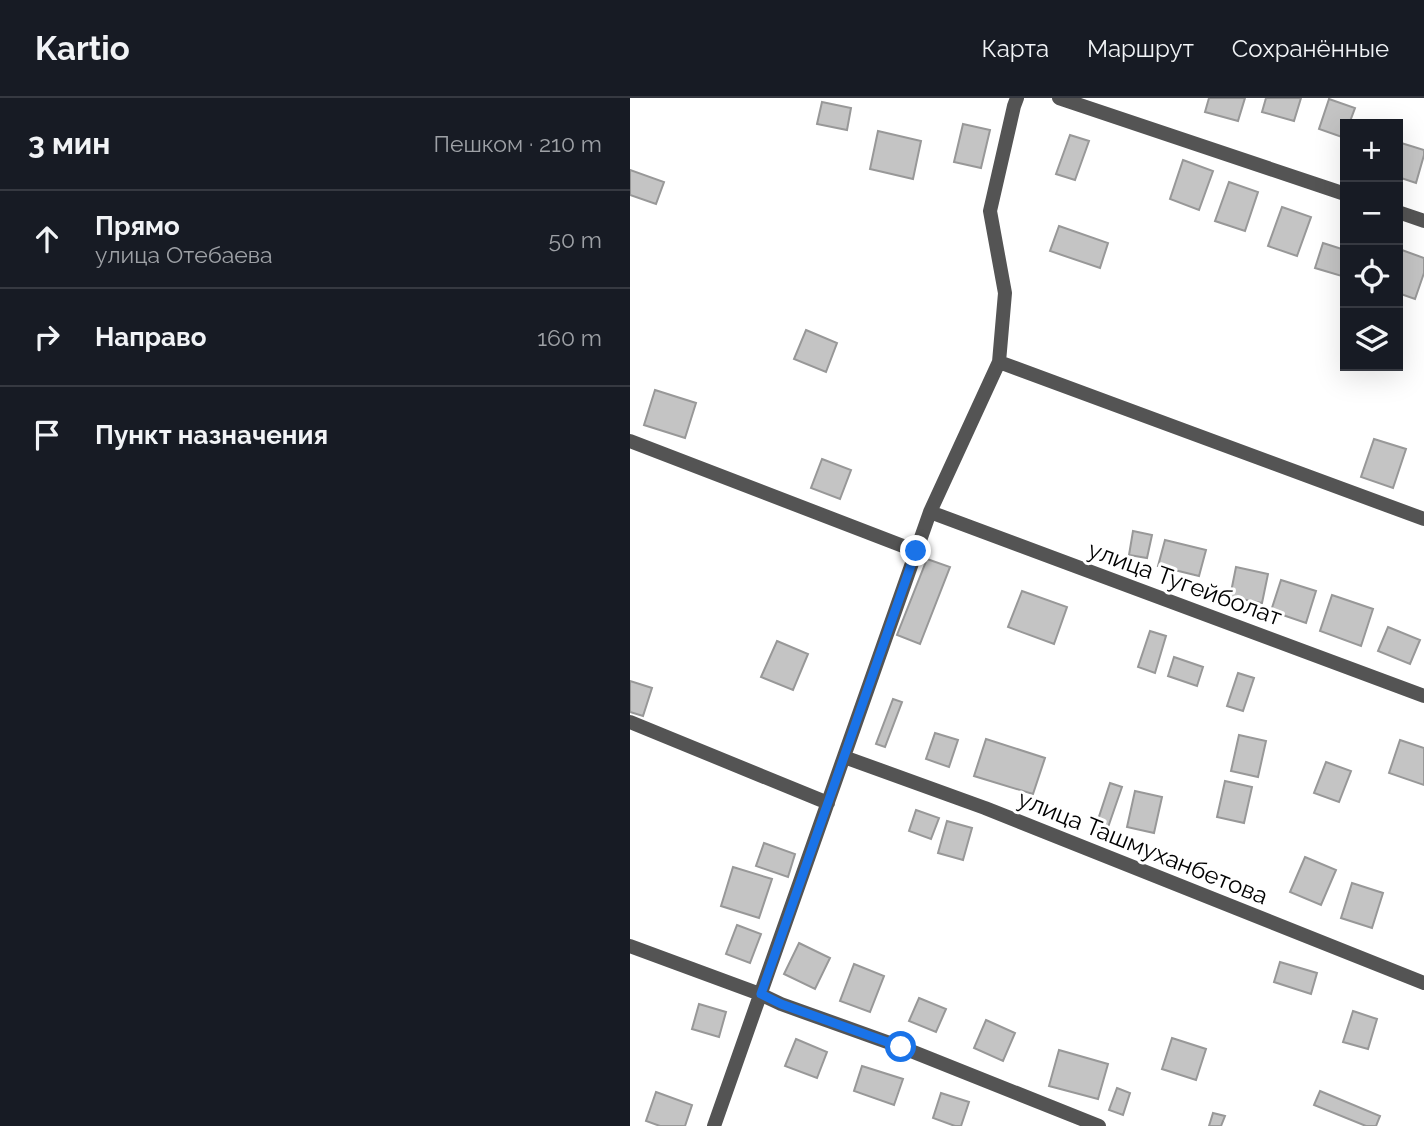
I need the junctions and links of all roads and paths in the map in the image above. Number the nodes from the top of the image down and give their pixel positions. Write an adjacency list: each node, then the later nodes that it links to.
1 (1017, 98): 6 (street)
2 (1059, 98): 3 (street)
3 (1340, 192)
4 (1403, 214): 5 (street)
5 (1424, 220)
6 (999, 362): 8 (street); 9 (street)
7 (630, 441): 10 (street)
8 (930, 512): 10 (street); 11 (street, улица Тугейболат)
9 (1424, 519)
10 (916, 551): 13 (street)
11 (1424, 696)
12 (630, 722): 14 (street)
13 (844, 757): 14 (street); 16 (street, улица Ташмуханбетова)
14 (828, 803): 17 (street)
15 (630, 946): 17 (street)
16 (1424, 984)
17 (761, 994): 18 (street); 19 (street)
18 (714, 1126)
19 (1099, 1126)

